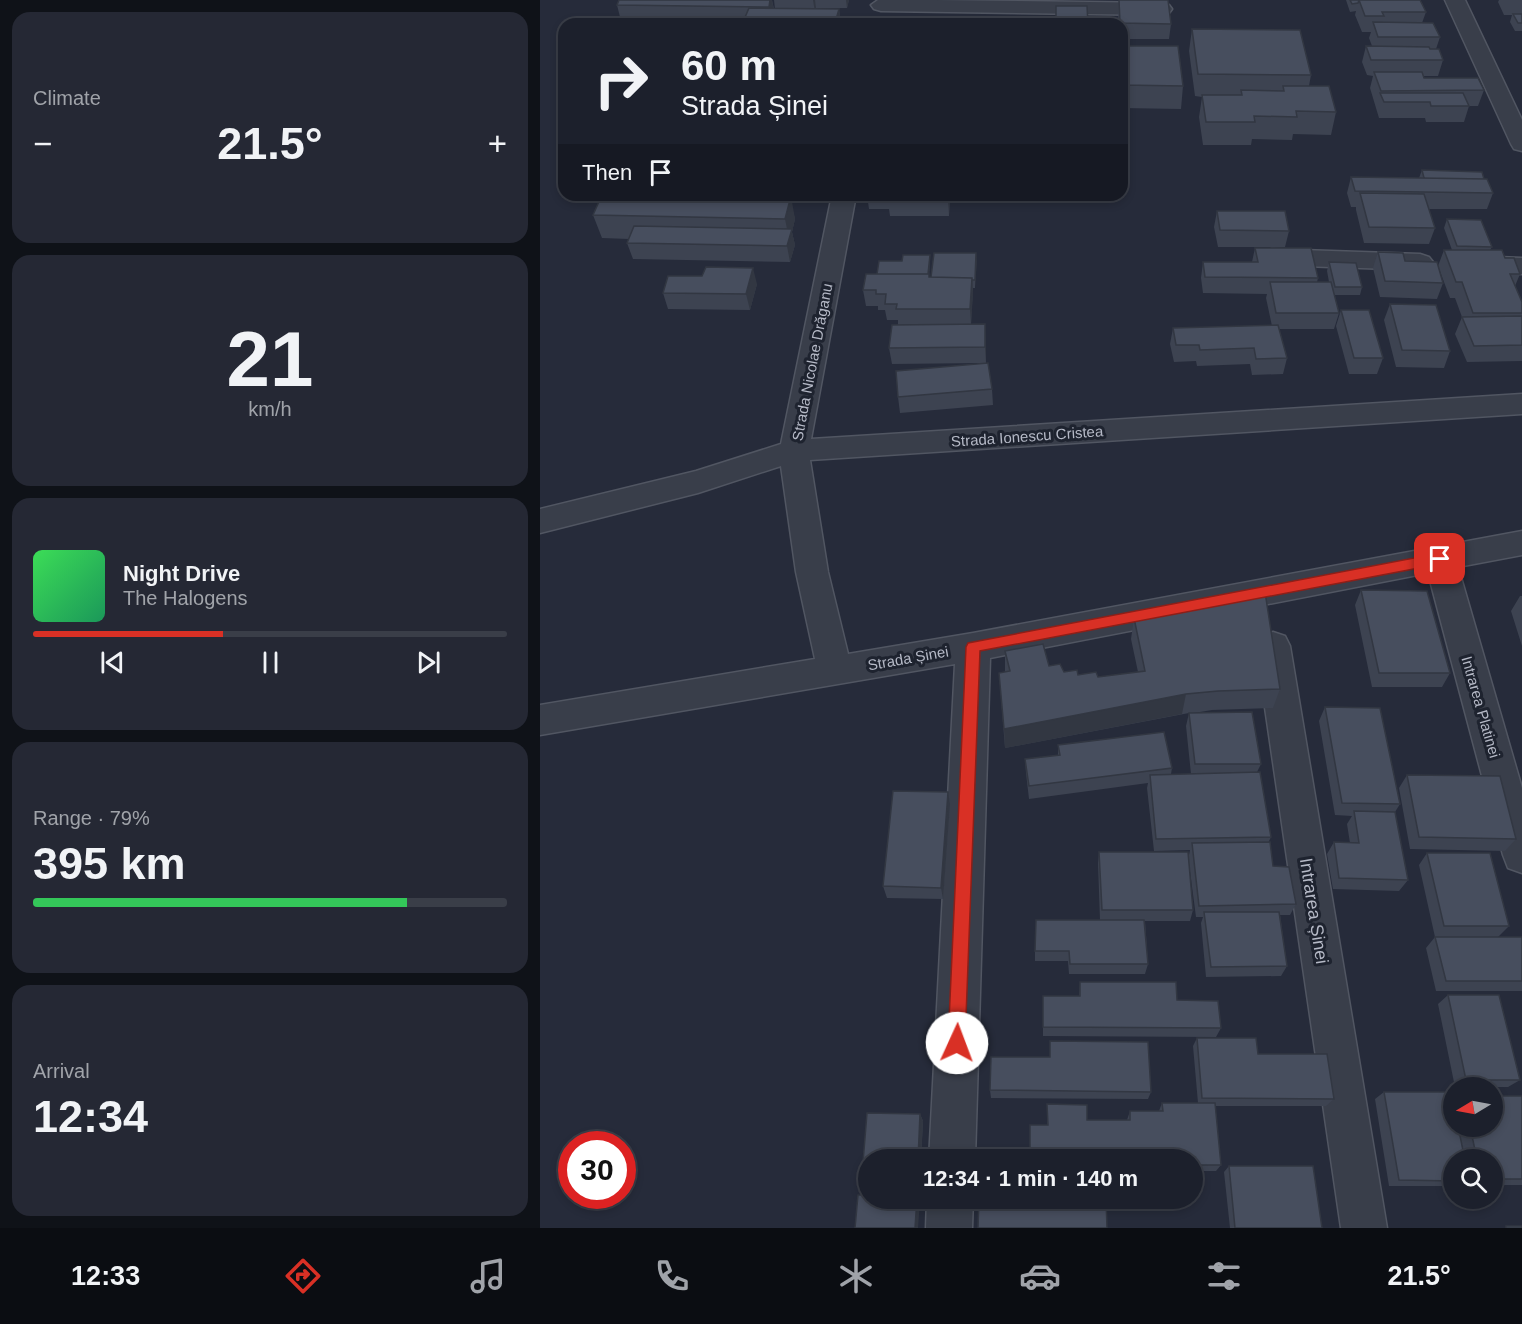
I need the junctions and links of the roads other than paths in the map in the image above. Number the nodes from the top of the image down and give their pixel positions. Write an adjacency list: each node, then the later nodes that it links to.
1 (1455, 0): 4 (street)
2 (1164, 9): 3 (street)
3 (880, 10)
4 (1522, 144)
5 (843, 201): 9 (street, Strada Nicolae Drăganu)
6 (1272, 257): 7 (street)
7 (1522, 266)
8 (1522, 404): 9 (street, Strada Ionescu Cristea)
9 (794, 451): 10 (street, Strada Ionescu Cristea); 15 (street, Strada Nicolae Drăganu)
10 (540, 521)
11 (1522, 543): 12 (street, Strada Șinei)
12 (1440, 559): 13 (street, Strada Șinei); 17 (street, Intrarea Platinei)
13 (1265, 593): 14 (street, Strada Șinei); 21 (street, Intrarea Șinei)
14 (973, 647): 15 (street, Strada Șinei); 18 (street)
15 (835, 671): 16 (street, Strada Șinei)
16 (540, 720)
17 (1522, 855)
18 (952, 1149)
19 (950, 1209): 20 (street)
20 (949, 1228)
21 (1364, 1228)

